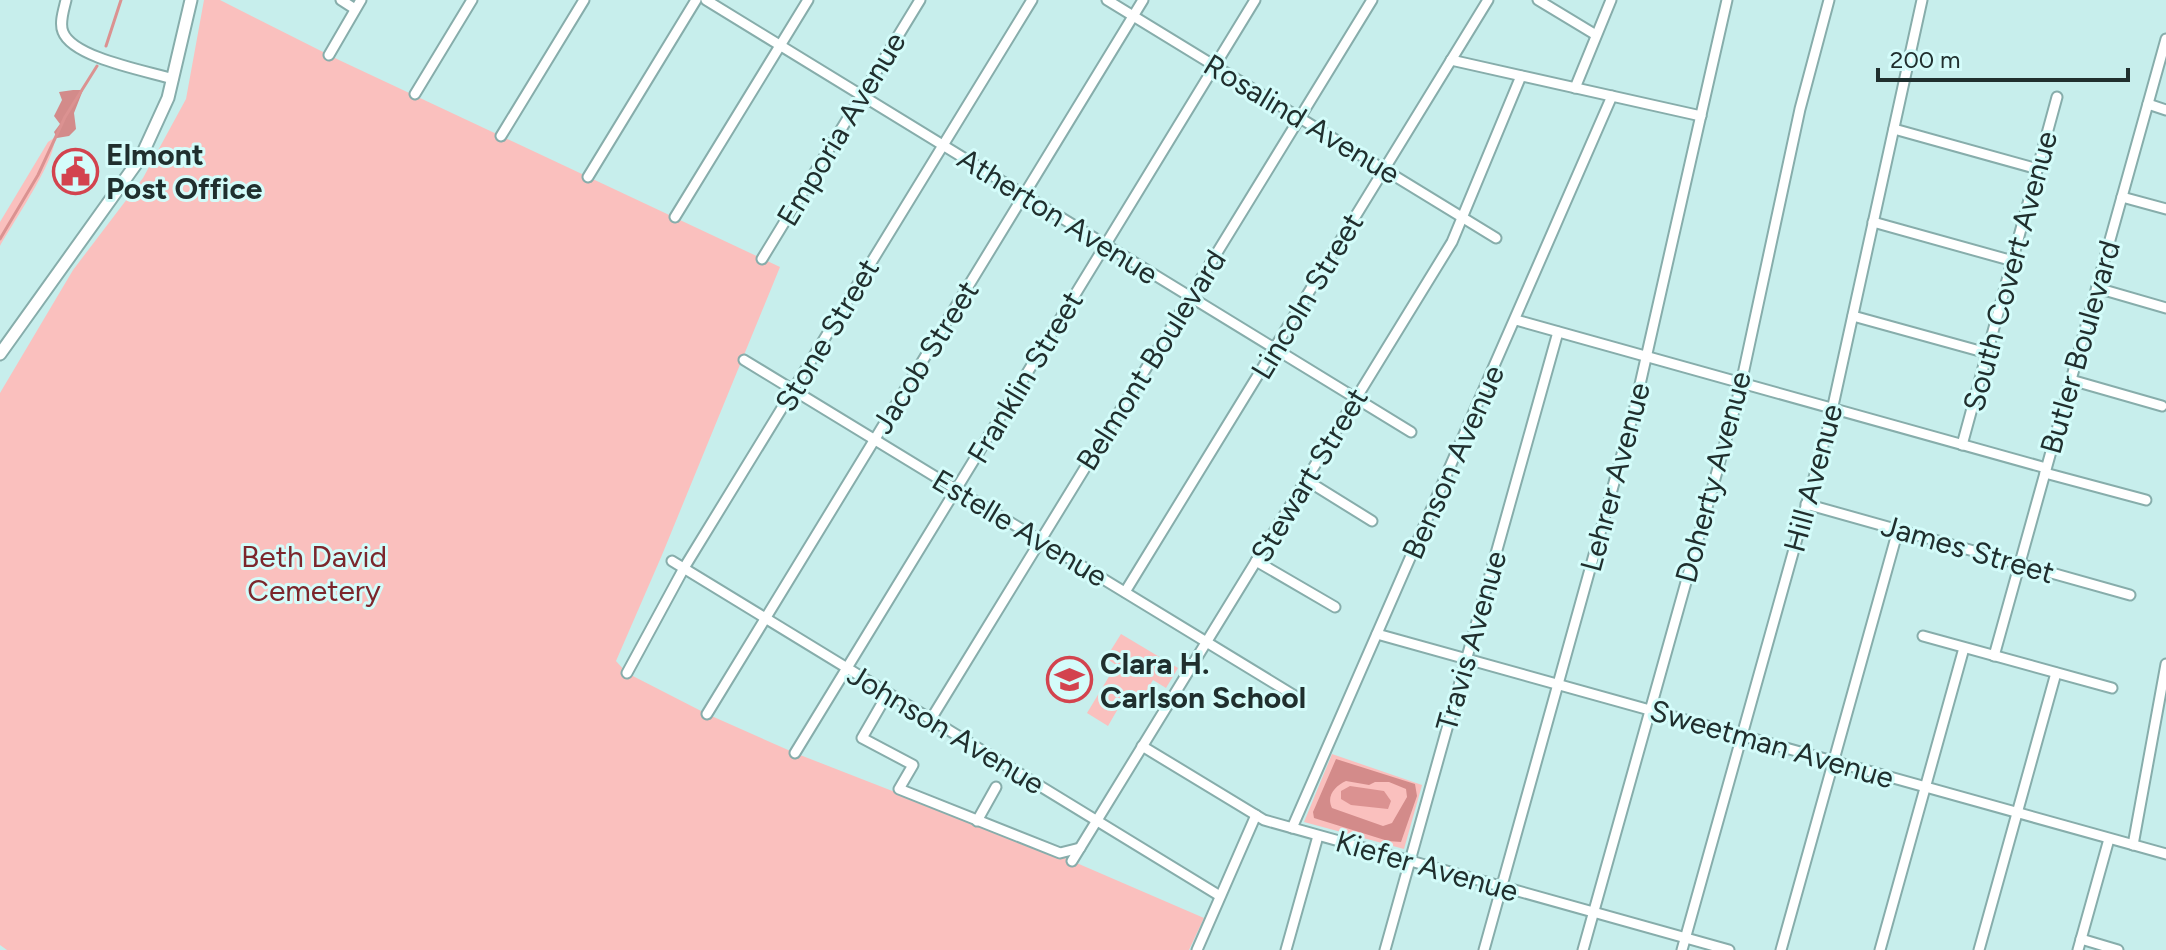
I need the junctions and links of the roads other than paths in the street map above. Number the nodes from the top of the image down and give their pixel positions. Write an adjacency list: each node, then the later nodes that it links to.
1 (66, 0): 30 (street)
2 (191, 0): 30 (main road)
3 (341, 0): 21 (street)
4 (472, 0): 32 (street)
5 (584, 0): 41 (street)
6 (696, 0): 45 (street)
7 (706, 0): 25 (street, Atherton Avenue)
8 (808, 0): 25 (street)
9 (920, 0): 33 (street, Emporia Avenue)
10 (1032, 0): 42 (street, Stone Street)
11 (1107, 0): 22 (street, Rosalind Avenue)
12 (1143, 0): 22 (street, Jacob Street)
13 (1255, 0): 28 (street, Franklin Street)
14 (1372, 0): 39 (street, Belmont Boulevard)
15 (1488, 0): 27 (street, Lincoln Street)
16 (1538, 0): 23 (street)
17 (1611, 0): 23 (street)
18 (1727, 0): 38 (street, Lehrer Avenue)
19 (1829, 0): 68 (street, Doherty Avenue)
20 (1922, 0): 40 (street, Hill Avenue)
21 (358, 4): 26 (street)
22 (1134, 16): 28 (street, Rosalind Avenue); 46 (street, Jacob Street)
23 (1596, 35): 31 (street)
24 (2166, 39): 36 (street, Butler Boulevard)
25 (780, 46): 33 (street, Atherton Avenue); 49 (street)
26 (329, 55)
27 (1451, 60): 29 (street); 43 (street, Lincoln Street)
28 (1215, 66): 39 (street, Rosalind Avenue); 53 (street, Franklin Street)
29 (1521, 76): 31 (street); 50 (street, Stewart Street)
30 (173, 79): 64 (main road)
31 (1575, 88): 34 (street)
32 (415, 94)
33 (861, 95): 42 (street, Atherton Avenue); 54 (street, Emporia Avenue)
34 (1612, 96): 38 (street); 60 (street, Benson Avenue)
35 (2057, 97): 44 (street, South Covert Avenue)
36 (2148, 104): 37 (street); 47 (street, Butler Boulevard)
37 (2166, 110)
38 (1701, 116): 65 (street, Lehrer Avenue)
39 (1300, 118): 43 (street, Rosalind Avenue); 57 (street, Belmont Boulevard)
40 (1894, 129): 44 (street); 51 (street, Hill Avenue)
41 (501, 136)
42 (943, 145): 46 (street, Atherton Avenue); 69 (street, Stone Street)
43 (1384, 169): 50 (street, Rosalind Avenue); 62 (street, Lincoln Street)
44 (2038, 169): 55 (street, South Covert Avenue)
45 (588, 177)
46 (1024, 195): 53 (street, Atherton Avenue); 74 (street, Jacob Street)
47 (2122, 197): 48 (street); 56 (street, Butler Boulevard)
48 (2166, 209)
49 (675, 217)
50 (1461, 217): 52 (street, Rosalind Avenue); 70 (street, Stewart Street)
51 (1873, 222): 55 (street); 59 (street, Hill Avenue)
52 (1496, 238)
53 (1105, 245): 57 (street, Atherton Avenue); 78 (street, Franklin Street)
54 (762, 259)
55 (2013, 261): 63 (street, South Covert Avenue)
56 (2097, 288): 58 (street); 67 (street, Butler Boulevard)
57 (1190, 297): 62 (street, Atherton Avenue); 83 (street, Belmont Boulevard)
58 (2166, 308)
59 (1853, 316): 63 (street); 72 (street, Hill Avenue)
60 (1516, 320): 61 (street); 92 (street, Benson Avenue)
61 (1558, 332): 65 (street); 97 (street, Travis Avenue)
62 (1275, 348): 70 (street, Atherton Avenue); 88 (street, Lincoln Street)
63 (1987, 353): 75 (street, South Covert Avenue)
64 (0, 354)
65 (1648, 357): 68 (street); 102 (street, Lehrer Avenue)
66 (744, 360): 69 (street, Estelle Avenue)
67 (2071, 380): 71 (street); 76 (street, Butler Boulevard)
68 (1740, 383): 72 (street); 106 (street, Doherty Avenue)
69 (793, 389): 74 (street, Estelle Avenue); 87 (street, Stone Street)
70 (1356, 398): 73 (street, Atherton Avenue); 77 (street, Stewart Street)
71 (2162, 406)
72 (1832, 408): 75 (street); 80 (street, Hill Avenue)
73 (1411, 432)
74 (875, 439): 78 (street, Estelle Avenue); 91 (street, Jacob Street)
75 (1962, 445): 76 (street)
76 (2046, 470): 79 (street); 86 (street, Butler Boulevard)
77 (1306, 480): 81 (street); 85 (street, Stewart Street)
78 (956, 489): 83 (street, Estelle Avenue); 99 (street, Franklin Street)
79 (2146, 500)
80 (1806, 504): 82 (street, James Street); 109 (street, Hill Avenue)
81 (1372, 521)
82 (1898, 530): 86 (street, James Street); 112 (street)
83 (1041, 540): 88 (street, Estelle Avenue); 108 (street, Belmont Boulevard)
84 (672, 561): 87 (street, Johnson Avenue)
85 (1256, 561): 90 (street); 94 (street, Stewart Street)
86 (2020, 564): 89 (street, James Street); 96 (street, Butler Boulevard)
87 (684, 568): 91 (street, Johnson Avenue); 100 (street, Stone Street)
88 (1125, 592): 94 (street, Estelle Avenue)
89 (2130, 595)
90 (1335, 607)
91 (765, 618): 99 (street, Johnson Avenue); 107 (street, Jacob Street)
92 (1377, 634): 97 (street, Sweetman Avenue); 119 (street, Benson Avenue)
93 (1923, 636): 95 (street)
94 (1206, 642): 105 (street, Estelle Avenue); 110 (street, Stewart Street)
95 (1964, 648): 96 (street); 114 (street)
96 (1994, 656): 101 (street)
97 (1466, 659): 102 (street, Sweetman Avenue); 126 (street, Travis Avenue)
98 (2166, 664): 122 (street)
99 (846, 668): 104 (street, Johnson Avenue); 111 (street, Franklin Street)
100 (627, 673)
101 (2056, 673): 103 (street); 115 (street)
102 (1558, 684): 106 (street, Sweetman Avenue); 127 (street, Lehrer Avenue)
103 (2112, 688)
104 (888, 693): 108 (street, Johnson Avenue); 117 (street)
105 (1295, 696)
106 (1650, 710): 109 (street, Sweetman Avenue); 129 (street, Doherty Avenue)
107 (707, 714)
108 (931, 719): 118 (street, Johnson Avenue)
109 (1741, 736): 112 (street, Sweetman Avenue); 130 (street, Hill Avenue)
110 (1142, 746): 116 (street, Kiefer Avenue); 118 (street, Stewart Street)
111 (795, 753)
112 (1833, 761): 114 (street, Sweetman Avenue); 139 (street)
113 (996, 787): 117 (street)
114 (1925, 787): 115 (street, Sweetman Avenue); 140 (street)
115 (2017, 812): 121 (street, Sweetman Avenue); 141 (street)
116 (1256, 815): 119 (street, Kiefer Avenue); 128 (street)
117 (977, 821): 123 (street)
118 (1097, 821): 123 (street, Stewart Street); 128 (street, Johnson Avenue)
119 (1292, 828): 120 (street, Kiefer Avenue)
120 (1318, 836): 126 (street, Kiefer Avenue); 133 (street)
121 (2109, 839): 122 (street, Sweetman Avenue); 131 (street)
122 (2133, 845): 124 (street, Sweetman Avenue)
123 (1080, 848): 125 (street, Stewart Street)
124 (2166, 854)
125 (1072, 861)
126 (1410, 861): 127 (street, Kiefer Avenue); 134 (street, Travis Avenue)
127 (1502, 887): 129 (street, Kiefer Avenue); 135 (street, Lehrer Avenue)
128 (1220, 896): 132 (street)
129 (1593, 912): 130 (street, Kiefer Avenue); 136 (street, Doherty Avenue)
130 (1685, 938): 137 (street, Hill Avenue); 138 (street, Kiefer Avenue)
131 (2079, 945): 142 (street)
132 (1197, 950)
133 (1286, 950)
134 (1385, 950)
135 (1484, 950)
136 (1583, 950)
137 (1682, 950)
138 (1729, 950)
139 (1781, 950)
140 (1880, 950)
141 (1979, 950)
142 (2118, 950)

